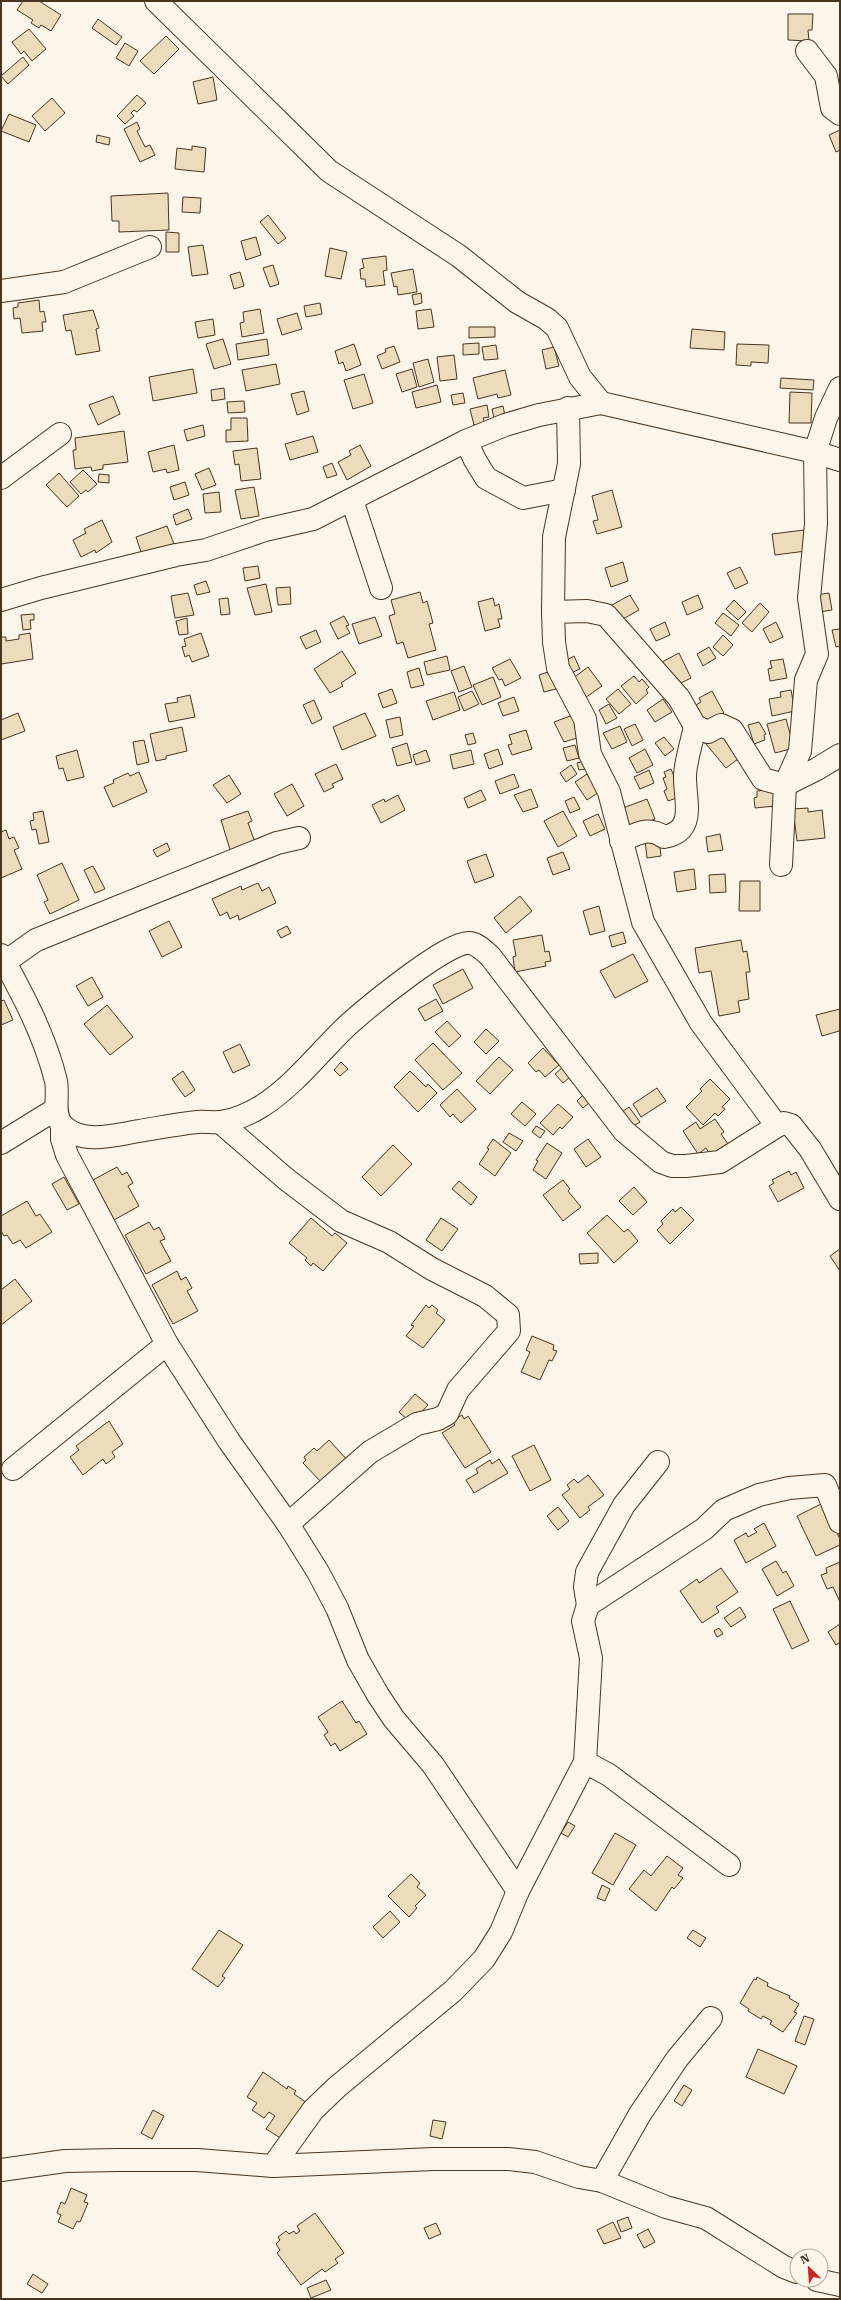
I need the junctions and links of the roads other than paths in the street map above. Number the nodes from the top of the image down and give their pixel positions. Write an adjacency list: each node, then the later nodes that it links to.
1 (160, 2): 7 (street)
2 (807, 51): 3 (street)
3 (840, 114)
4 (150, 247): 5 (street)
5 (1, 290)
6 (840, 388): 11 (street)
7 (601, 403): 8 (street); 11 (street)
8 (568, 408): 10 (street); 14 (street)
9 (60, 434): 13 (street)
10 (466, 441): 14 (street); 15 (street)
11 (815, 452): 12 (street); 21 (street)
12 (840, 460)
13 (1, 478)
14 (564, 490): 18 (street)
15 (352, 500): 16 (street); 17 (street)
16 (381, 588)
17 (1, 600)
18 (553, 612): 19 (street); 23 (street)
19 (695, 726): 21 (street); 23 (street)
20 (840, 755): 21 (street)
21 (785, 785): 24 (street)
22 (299, 838): 25 (street)
23 (621, 841): 28 (street)
24 (781, 865)
25 (3, 958): 26 (street)
26 (59, 1117): 27 (street); 29 (street); 31 (street)
27 (220, 1122): 28 (street); 35 (street)
28 (777, 1126): 30 (street)
29 (1, 1143)
30 (840, 1198)
31 (167, 1344): 33 (street); 35 (street)
32 (658, 1462): 36 (street)
33 (13, 1469)
34 (840, 1522): 36 (street)
35 (288, 1524): 39 (street)
36 (588, 1605): 37 (street)
37 (586, 1762): 38 (street); 39 (street)
38 (729, 1865)
39 (518, 1891): 41 (street)
40 (711, 2018): 43 (street)
41 (273, 2166): 42 (street); 43 (street)
42 (1, 2170)
43 (602, 2181): 44 (street)
44 (789, 2269)
45 (829, 2283): 46 (street)
46 (840, 2285)

